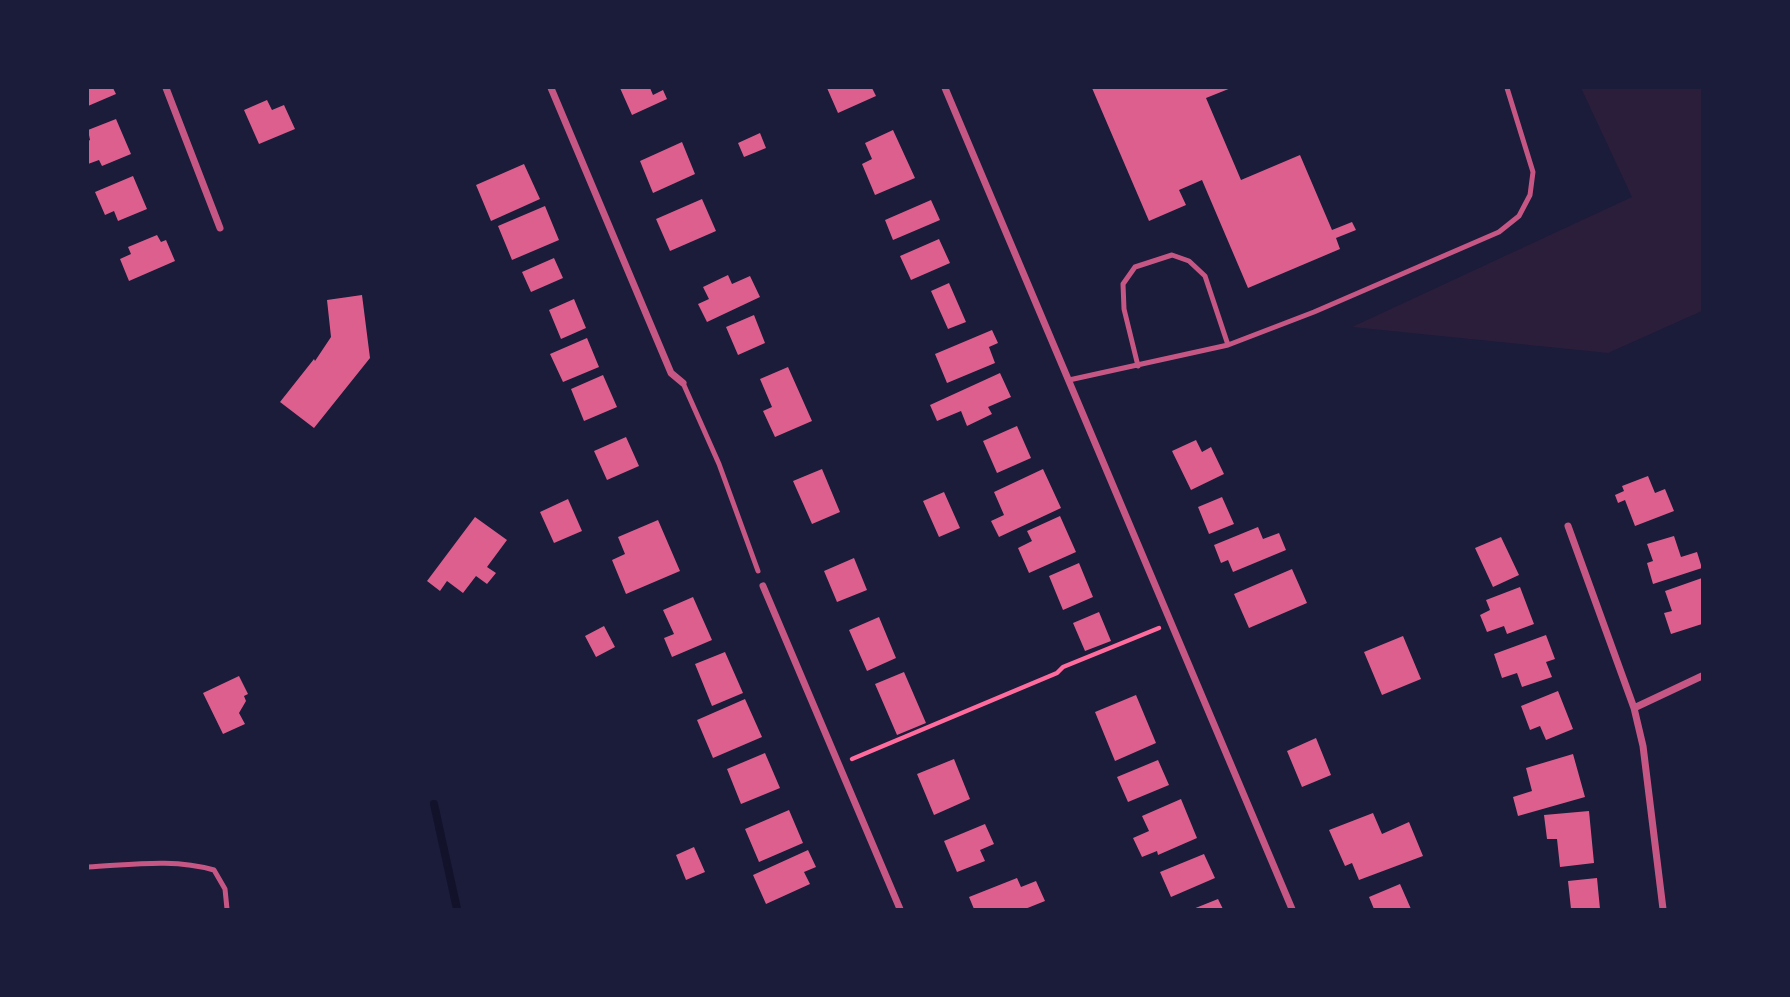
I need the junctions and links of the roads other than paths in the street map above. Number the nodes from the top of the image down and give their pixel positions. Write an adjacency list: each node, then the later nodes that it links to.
1 (166, 88): 5 (street)
2 (551, 88): 9 (street)
3 (945, 88): 8 (street)
4 (1507, 88): 6 (lane)
5 (220, 228)
6 (1228, 345): 7 (lane); 7 (lane)
7 (1138, 366): 8 (lane)
8 (1069, 380): 18 (street)
9 (683, 383): 11 (lane)
10 (1568, 526): 14 (street)
11 (758, 571)
12 (763, 586): 17 (street)
13 (1703, 676): 14 (street)
14 (1634, 708): 19 (street)
15 (88, 867): 16 (lane)
16 (227, 909)
17 (901, 909)
18 (1292, 909)
19 (1663, 909)

